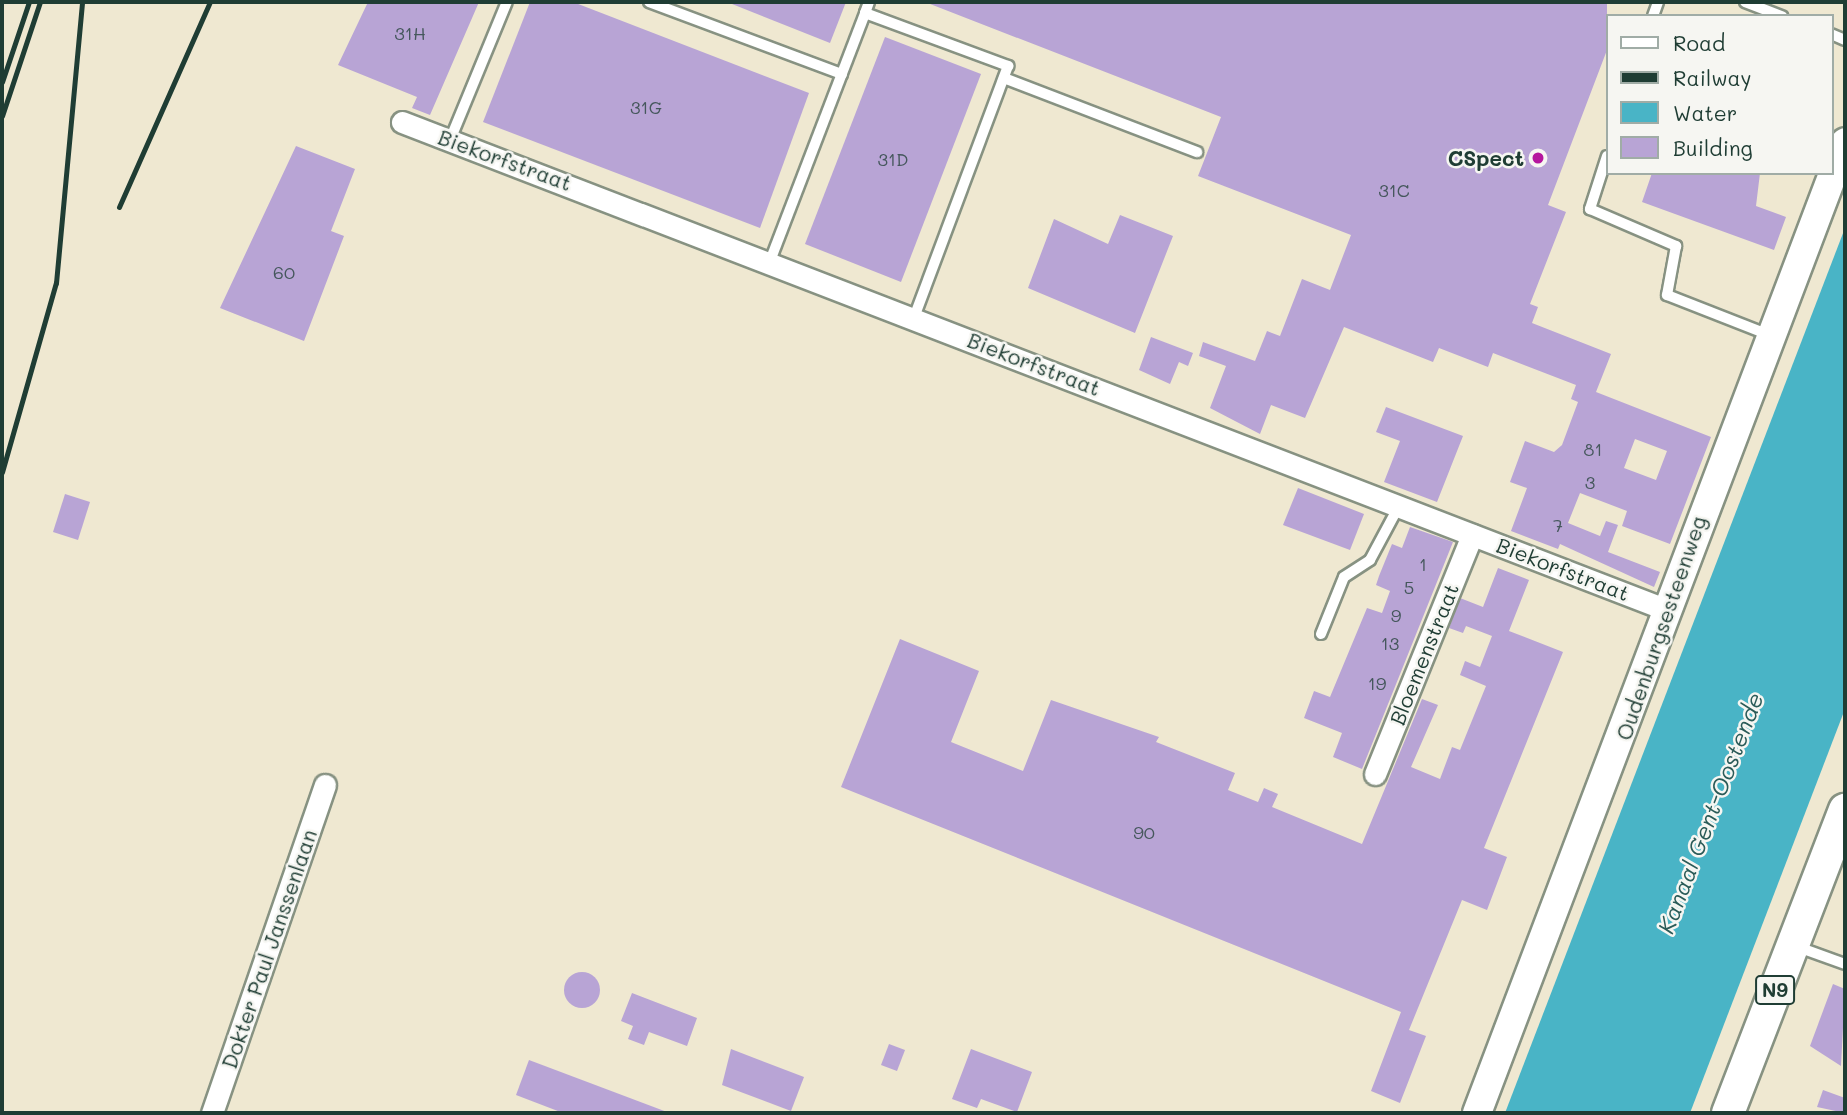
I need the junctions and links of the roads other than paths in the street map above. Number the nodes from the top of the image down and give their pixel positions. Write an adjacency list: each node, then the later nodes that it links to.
1 (507, 2): 10 (lane)
2 (649, 2): 7 (lane)
3 (869, 2): 5 (lane)
4 (1745, 2): 6 (lane)
5 (865, 13): 7 (lane); 8 (lane)
6 (1777, 14)
7 (842, 74): 16 (lane)
8 (1004, 78): 12 (lane); 17 (lane)
9 (402, 121): 10 (street, Biekorfstraat)
10 (450, 140): 16 (street, Biekorfstraat)
11 (1845, 142): 14 (street, Oudenburgsesteenweg)
12 (1197, 152)
13 (1605, 162): 18 (lane)
14 (1833, 173)
15 (1832, 175): 18 (street, Oudenburgsesteenweg)
16 (770, 261): 17 (street, Biekorfstraat)
17 (914, 317): 19 (street, Biekorfstraat)
18 (1771, 335): 21 (street, Oudenburgsesteenweg)
19 (1398, 506): 20 (street, Biekorfstraat); 22 (lane)
20 (1472, 535): 21 (street, Biekorfstraat); 23 (street, Bloemenstraat)
21 (1665, 609): 29 (street, Oudenburgsesteenweg)
22 (1321, 634)
23 (1375, 774)
24 (325, 785): 28 (street, Dokter Paul Janssenlaan)
25 (1845, 810): 26 (main road, N9)
26 (1793, 945): 27 (lane); 30 (main road, N9)
27 (1845, 964)
28 (212, 1113)
29 (1476, 1113)
30 (1728, 1113)

